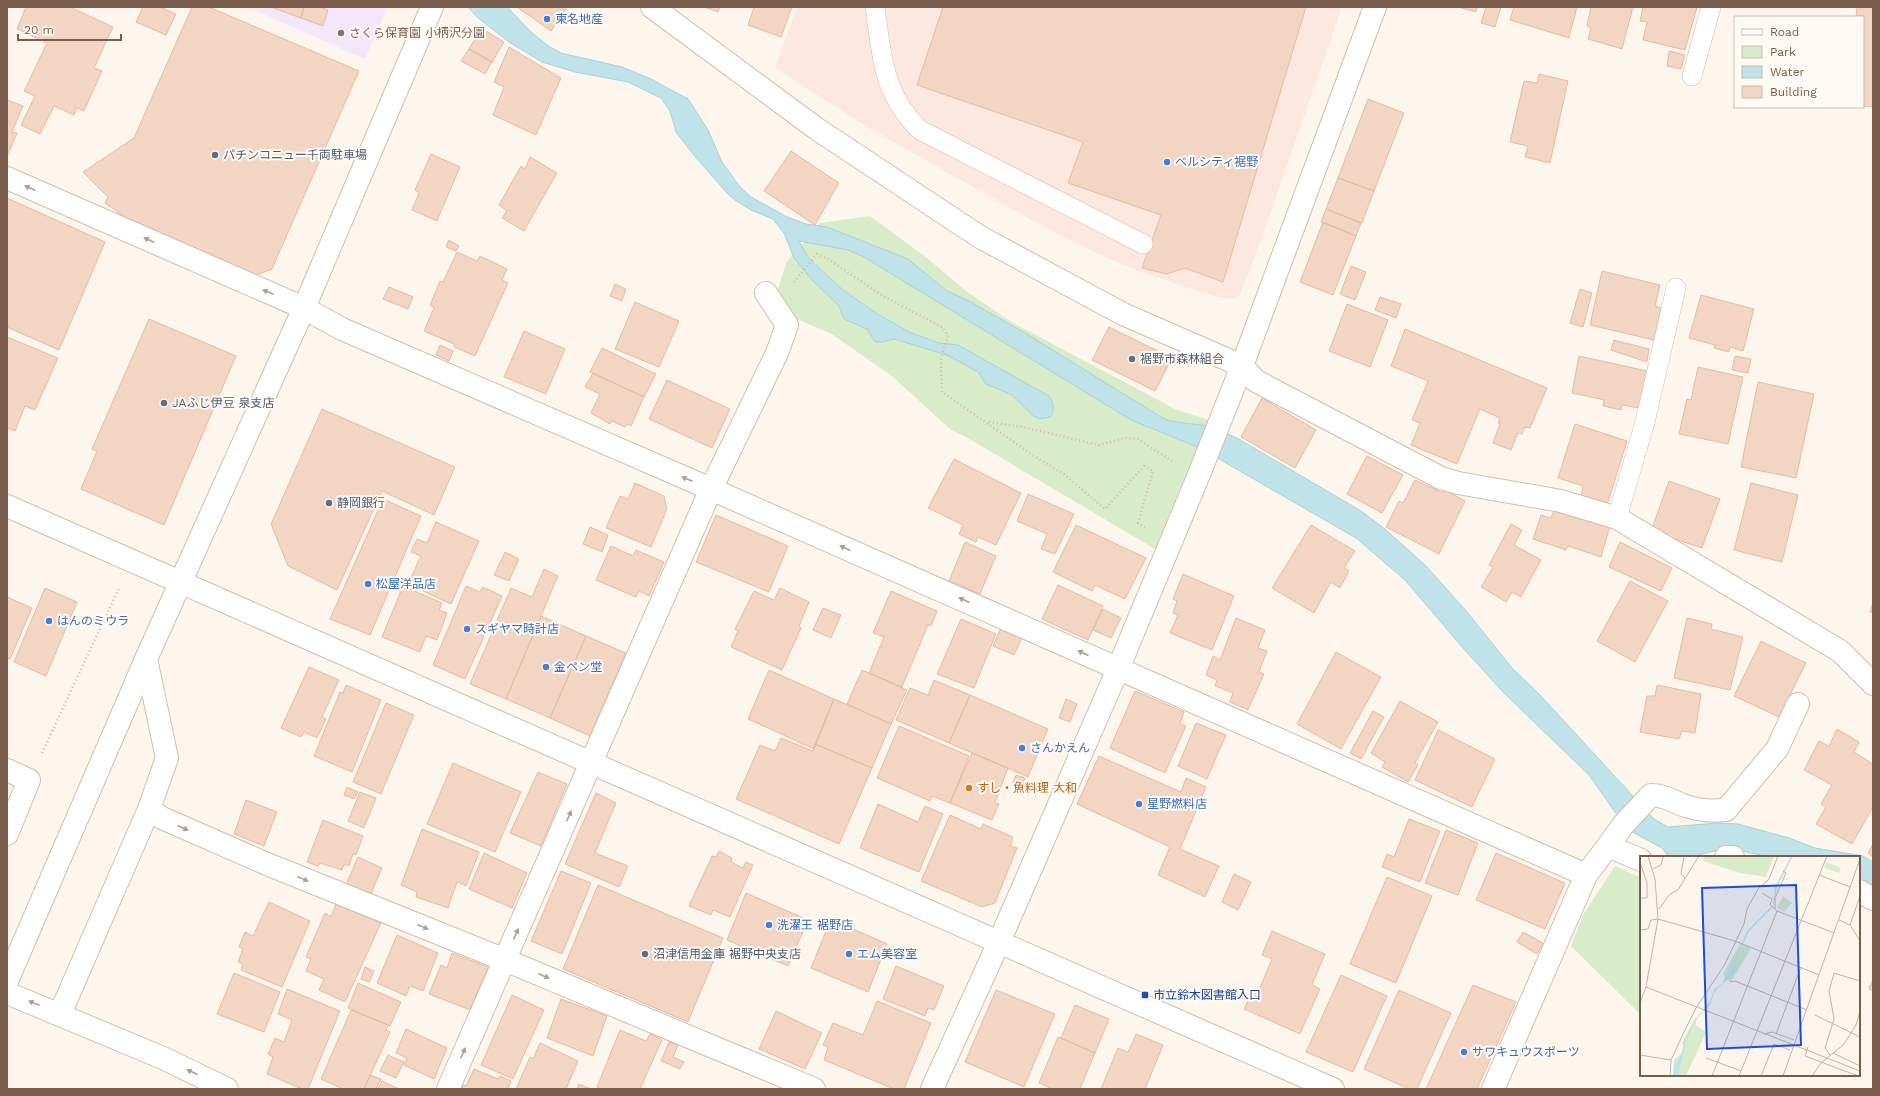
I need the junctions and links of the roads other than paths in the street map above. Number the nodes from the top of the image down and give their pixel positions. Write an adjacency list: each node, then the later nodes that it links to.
1 (432, 7): 11 (street)
2 (652, 7): 12 (street)
3 (875, 7): 8 (lane)
4 (1375, 7): 12 (street)
5 (1711, 7): 6 (lane)
6 (1692, 76)
7 (7, 178): 11 (street, one-way to 7)
8 (1143, 244)
9 (1676, 288): 15 (lane)
10 (766, 293): 13 (street)
11 (304, 308): 13 (street, one-way to 11); 16 (street)
12 (1242, 366): 15 (street); 18 (street)
13 (711, 489): 18 (street, one-way to 13); 21 (street)
14 (7, 506): 16 (street)
15 (1617, 518): 19 (street)
16 (182, 582): 17 (street); 21 (street)
17 (146, 659): 23 (street); 32 (street)
18 (1118, 669): 27 (street); 30 (street)
19 (1873, 684)
20 (1798, 704): 25 (street)
21 (592, 763): 30 (street); 31 (street, one-way to 21)
22 (7, 770): 24 (street)
23 (149, 809): 31 (street, one-way to 31); 34 (street)
24 (7, 834)
25 (1608, 846): 26 (street); 27 (street)
26 (1640, 860)
27 (1586, 875): 40 (street)
28 (1860, 892): 29 (street)
29 (1873, 899)
30 (999, 942): 38 (street); 39 (street)
31 (505, 960): 36 (street, one-way to 31); 37 (street, one-way to 37)
32 (7, 981)
33 (7, 992): 34 (street, one-way to 33)
34 (60, 1014): 35 (street, one-way to 34)
35 (227, 1089)
36 (448, 1089)
37 (814, 1089)
38 (932, 1089)
39 (1333, 1089)
40 (1493, 1089)

